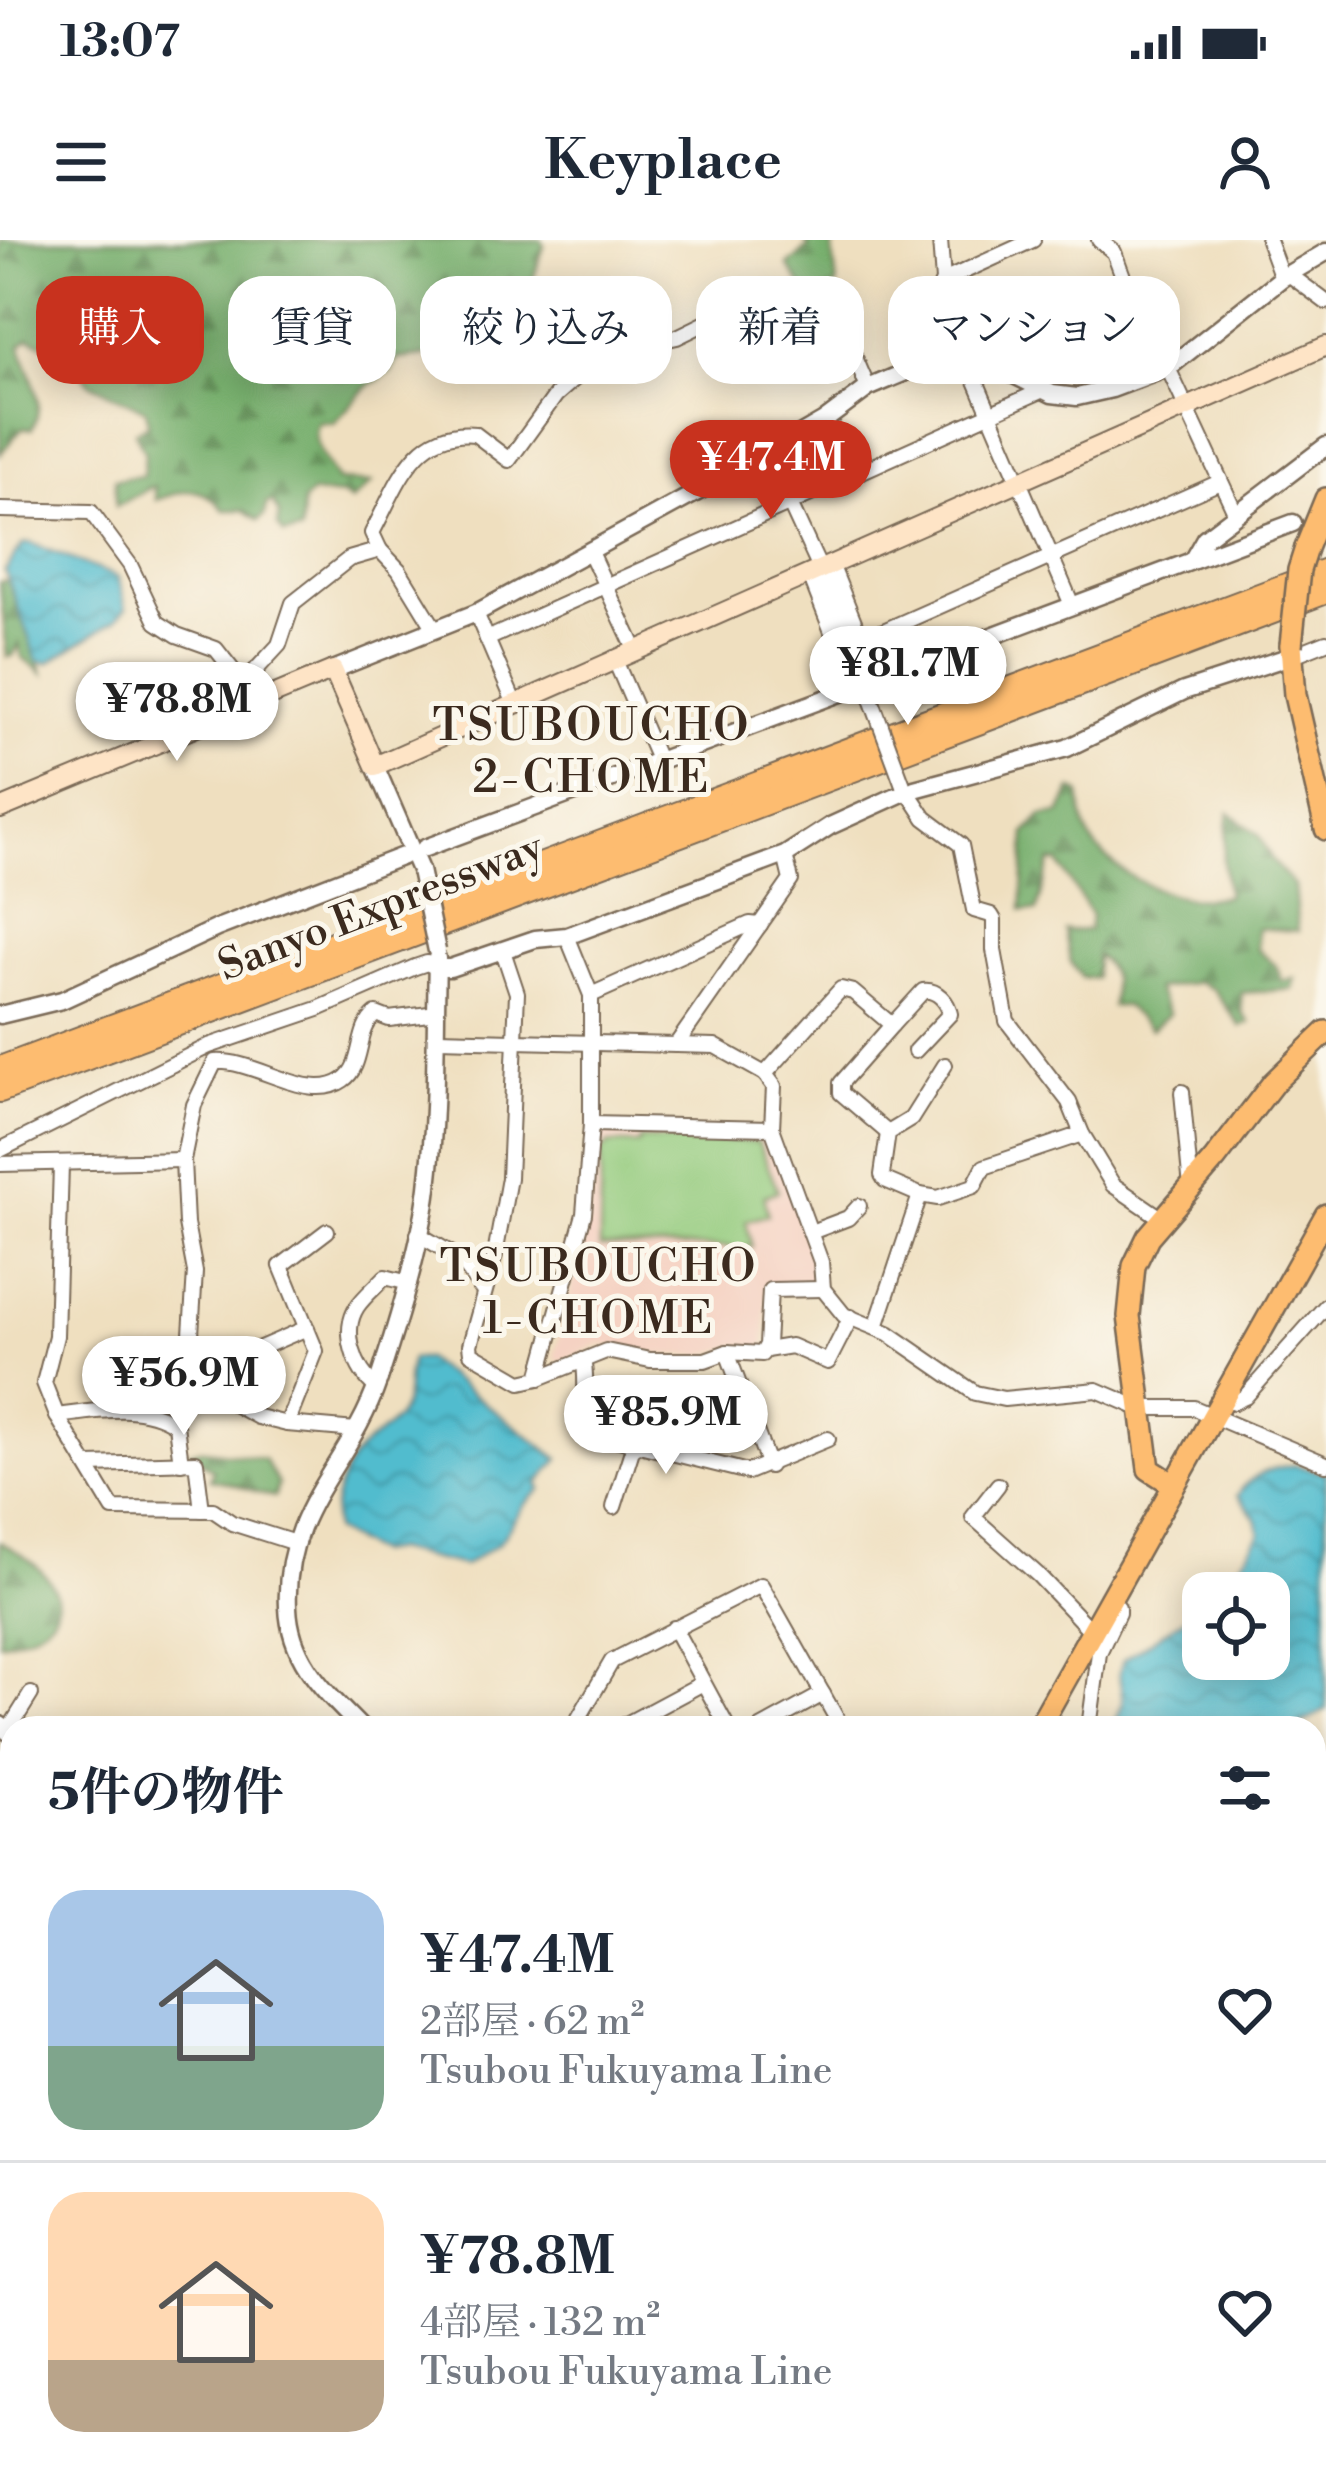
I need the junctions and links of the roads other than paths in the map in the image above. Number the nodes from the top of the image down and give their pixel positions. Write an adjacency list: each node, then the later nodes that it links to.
1 (940, 240): 6 (street)
2 (1033, 240): 7 (street)
3 (1100, 240): 8 (street)
4 (1268, 240): 9 (street)
5 (1326, 252): 9 (street)
6 (943, 276)
7 (954, 276)
8 (1123, 276)
9 (1286, 276): 10 (street); 12 (street)
10 (1326, 302)
11 (1326, 346): 20 (main road)
12 (1180, 359)
13 (888, 380): 18 (street)
14 (975, 384): 21 (street)
15 (1031, 384): 19 (street)
16 (1127, 384): 19 (street)
17 (1176, 384): 20 (street)
18 (868, 388): 23 (street); 32 (street)
19 (1043, 390): 21 (street)
20 (1188, 408): 24 (main road); 25 (street)
21 (992, 416): 24 (street); 27 (street)
22 (1326, 446): 29 (street)
23 (767, 454): 27 (street); 33 (street)
24 (1018, 482): 34 (street); 36 (main road)
25 (1220, 482): 29 (street); 34 (street)
26 (1326, 499): 47 (main road, bridge)
27 (791, 505): 36 (street); 38 (street)
28 (0, 511): 51 (street)
29 (1229, 520): 31 (street); 35 (street)
30 (1292, 523): 31 (street)
31 (1229, 546): 35 (street)
32 (380, 550): 42 (street); 51 (street)
33 (590, 552): 38 (street); 41 (street)
34 (1051, 557): 40 (street); 44 (street)
35 (1192, 560): 40 (street)
36 (820, 569): 44 (street); 46 (main road); 50 (street)
37 (1326, 571): 78 (highway, Sanyo Expressway)
38 (606, 588): 43 (street); 46 (street)
39 (1326, 591): 80 (highway, Sanyo Expressway)
40 (1072, 605): 50 (street)
41 (476, 614): 42 (street); 43 (street)
42 (435, 629): 49 (street)
43 (487, 639): 52 (street)
44 (861, 641): 50 (street)
45 (1326, 642): 47 (street)
46 (635, 650): 48 (main road)
47 (1291, 650): 56 (street); 58 (main road)
48 (614, 658): 52 (main road); 54 (street)
49 (333, 670): 53 (main road); 55 (main road)
50 (866, 684): 54 (street); 56 (street, bridge)
51 (241, 686): 53 (street)
52 (514, 703): 55 (main road)
53 (235, 710): 57 (main road)
54 (659, 762): 59 (street)
55 (375, 766): 65 (street, bridge)
56 (905, 788): 60 (street); 85 (street)
57 (0, 809)
58 (1326, 829)
59 (425, 848)
60 (785, 855): 62 (street); 63 (street)
61 (403, 856): 68 (street)
62 (760, 925): 66 (street); 74 (street)
63 (567, 937): 64 (street); 66 (street)
64 (503, 951): 65 (street); 72 (street)
65 (437, 959): 67 (street); 76 (street)
66 (591, 994): 73 (street)
67 (437, 1012): 71 (street); 76 (street)
68 (0, 1015)
69 (892, 1025): 75 (street); 79 (street); 84 (street)
70 (1326, 1032): 90 (main road)
71 (438, 1039): 72 (street); 97 (street)
72 (518, 1040): 73 (street); 100 (street)
73 (592, 1042): 74 (street); 82 (street)
74 (676, 1045): 79 (street)
75 (915, 1051)
76 (212, 1054): 86 (street); 87 (street)
77 (945, 1065): 84 (street)
78 (0, 1069)
79 (765, 1074): 83 (street)
80 (0, 1090)
81 (1182, 1092): 90 (street)
82 (591, 1124): 83 (street); 109 (street)
83 (772, 1128): 96 (street)
84 (888, 1133): 91 (street)
85 (1082, 1134): 91 (street); 94 (street)
86 (0, 1150)
87 (183, 1160): 89 (street); 108 (street)
88 (0, 1165): 89 (street)
89 (61, 1165): 113 (street)
90 (1191, 1188): 94 (main road)
91 (920, 1195): 103 (street)
92 (859, 1206): 96 (street)
93 (1326, 1216): 111 (main road)
94 (1164, 1220): 112 (main road)
95 (327, 1231): 104 (street)
96 (811, 1232): 99 (street)
97 (418, 1234): 98 (street); 100 (street)
98 (405, 1282): 110 (street); 110 (street)
99 (823, 1289): 102 (street); 105 (street)
100 (484, 1292): 109 (street)
101 (1326, 1306): 111 (street)
102 (851, 1317): 103 (street); 105 (street)
103 (876, 1327): 112 (street)
104 (307, 1328): 108 (street); 115 (street)
105 (766, 1350): 106 (street)
106 (728, 1352): 107 (street); 122 (street)
107 (584, 1360): 109 (street); 118 (street)
108 (214, 1368): 115 (street)
109 (539, 1378)
110 (376, 1387): 116 (street)
111 (1224, 1396): 114 (main road)
112 (1139, 1408): 114 (street); 124 (main road)
113 (57, 1416): 119 (street); 121 (street)
114 (1212, 1418): 120 (street); 124 (main road)
115 (287, 1424): 116 (street)
116 (356, 1430): 127 (street)
117 (828, 1439): 122 (street)
118 (634, 1444): 122 (street); 125 (street)
119 (181, 1462): 121 (street); 126 (street)
120 (1326, 1464)
121 (88, 1465): 126 (street)
122 (769, 1466)
123 (998, 1485): 130 (street)
124 (1174, 1485): 128 (main road)
125 (614, 1507)
126 (202, 1510): 127 (street)
127 (295, 1543): 135 (street)
128 (1110, 1600): 130 (main road); 142 (street)
129 (674, 1628): 131 (street); 133 (street); 136 (street)
130 (1092, 1632): 141 (main road)
131 (703, 1683): 137 (street); 138 (street)
132 (32, 1694): 134 (street)
133 (823, 1694): 139 (street); 140 (street)
134 (17, 1716)
135 (349, 1716)
136 (580, 1716)
137 (641, 1716)
138 (721, 1716)
139 (783, 1716)
140 (835, 1716)
141 (1045, 1716)
142 (1091, 1716)

